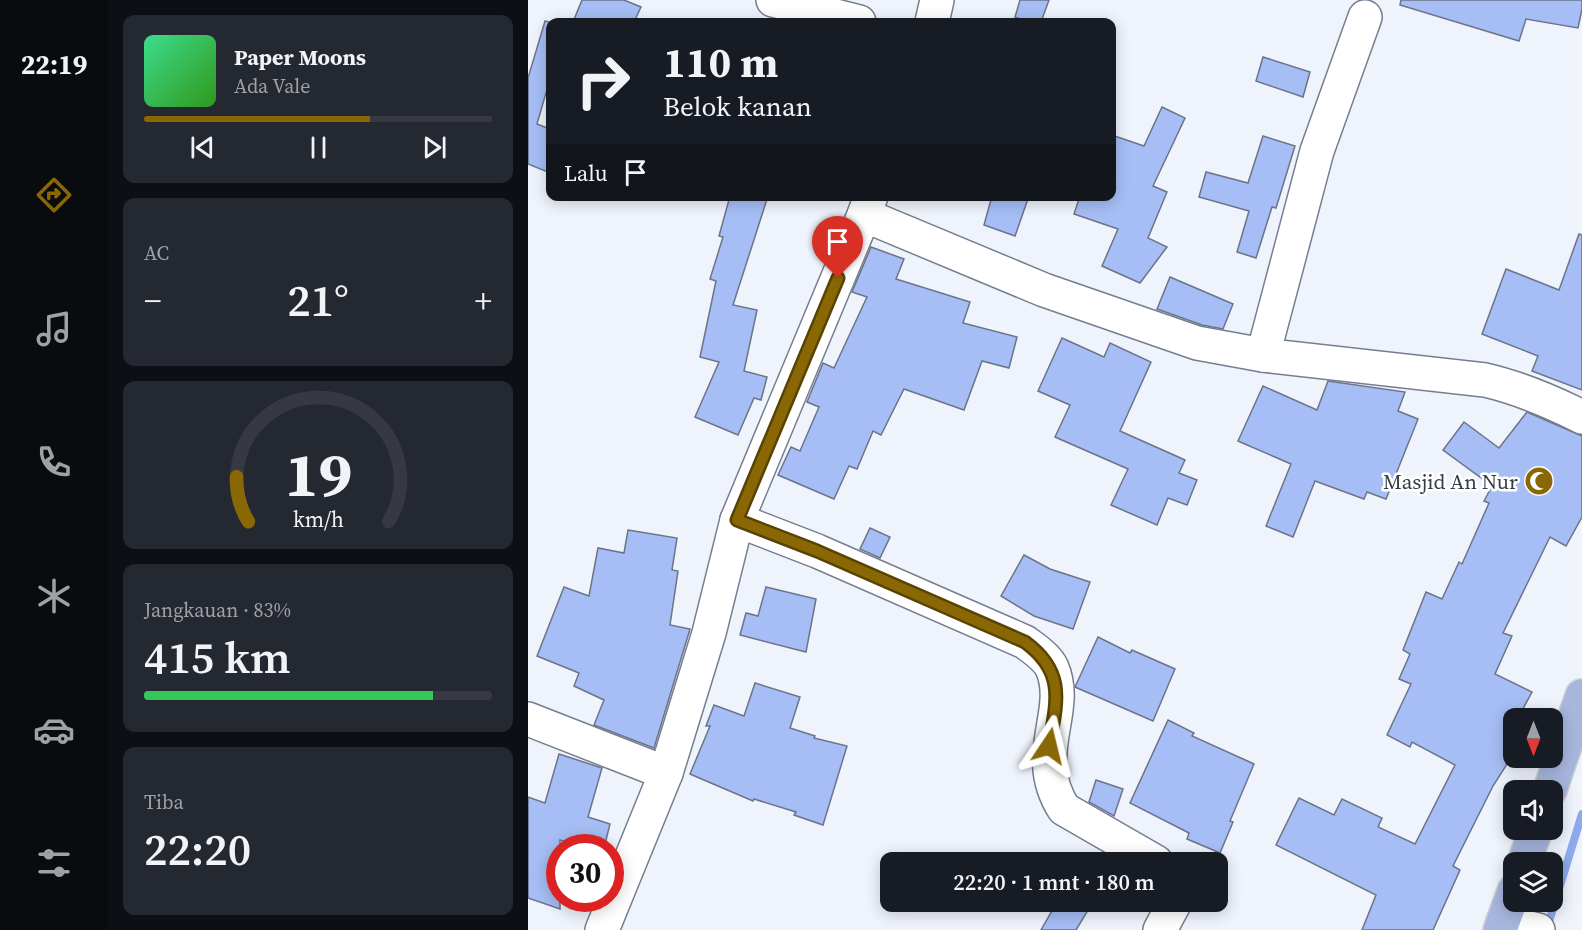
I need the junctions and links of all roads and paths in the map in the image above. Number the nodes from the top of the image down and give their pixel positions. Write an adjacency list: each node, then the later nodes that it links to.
1 (773, 0): 4 (street)
2 (937, 0): 5 (street)
3 (1365, 17): 7 (street)
4 (843, 18)
5 (933, 18)
6 (868, 206): 7 (street); 9 (street)
7 (1263, 355): 8 (street)
8 (1582, 417)
9 (737, 520): 12 (street); 14 (street)
10 (1582, 696): 13 (main road)
11 (528, 719): 12 (street)
12 (666, 773): 18 (street)
13 (1553, 780)
14 (1139, 852)
15 (1170, 912): 19 (street)
16 (1516, 912): 17 (main road)
17 (1517, 927)
18 (602, 930)
19 (1160, 930)

